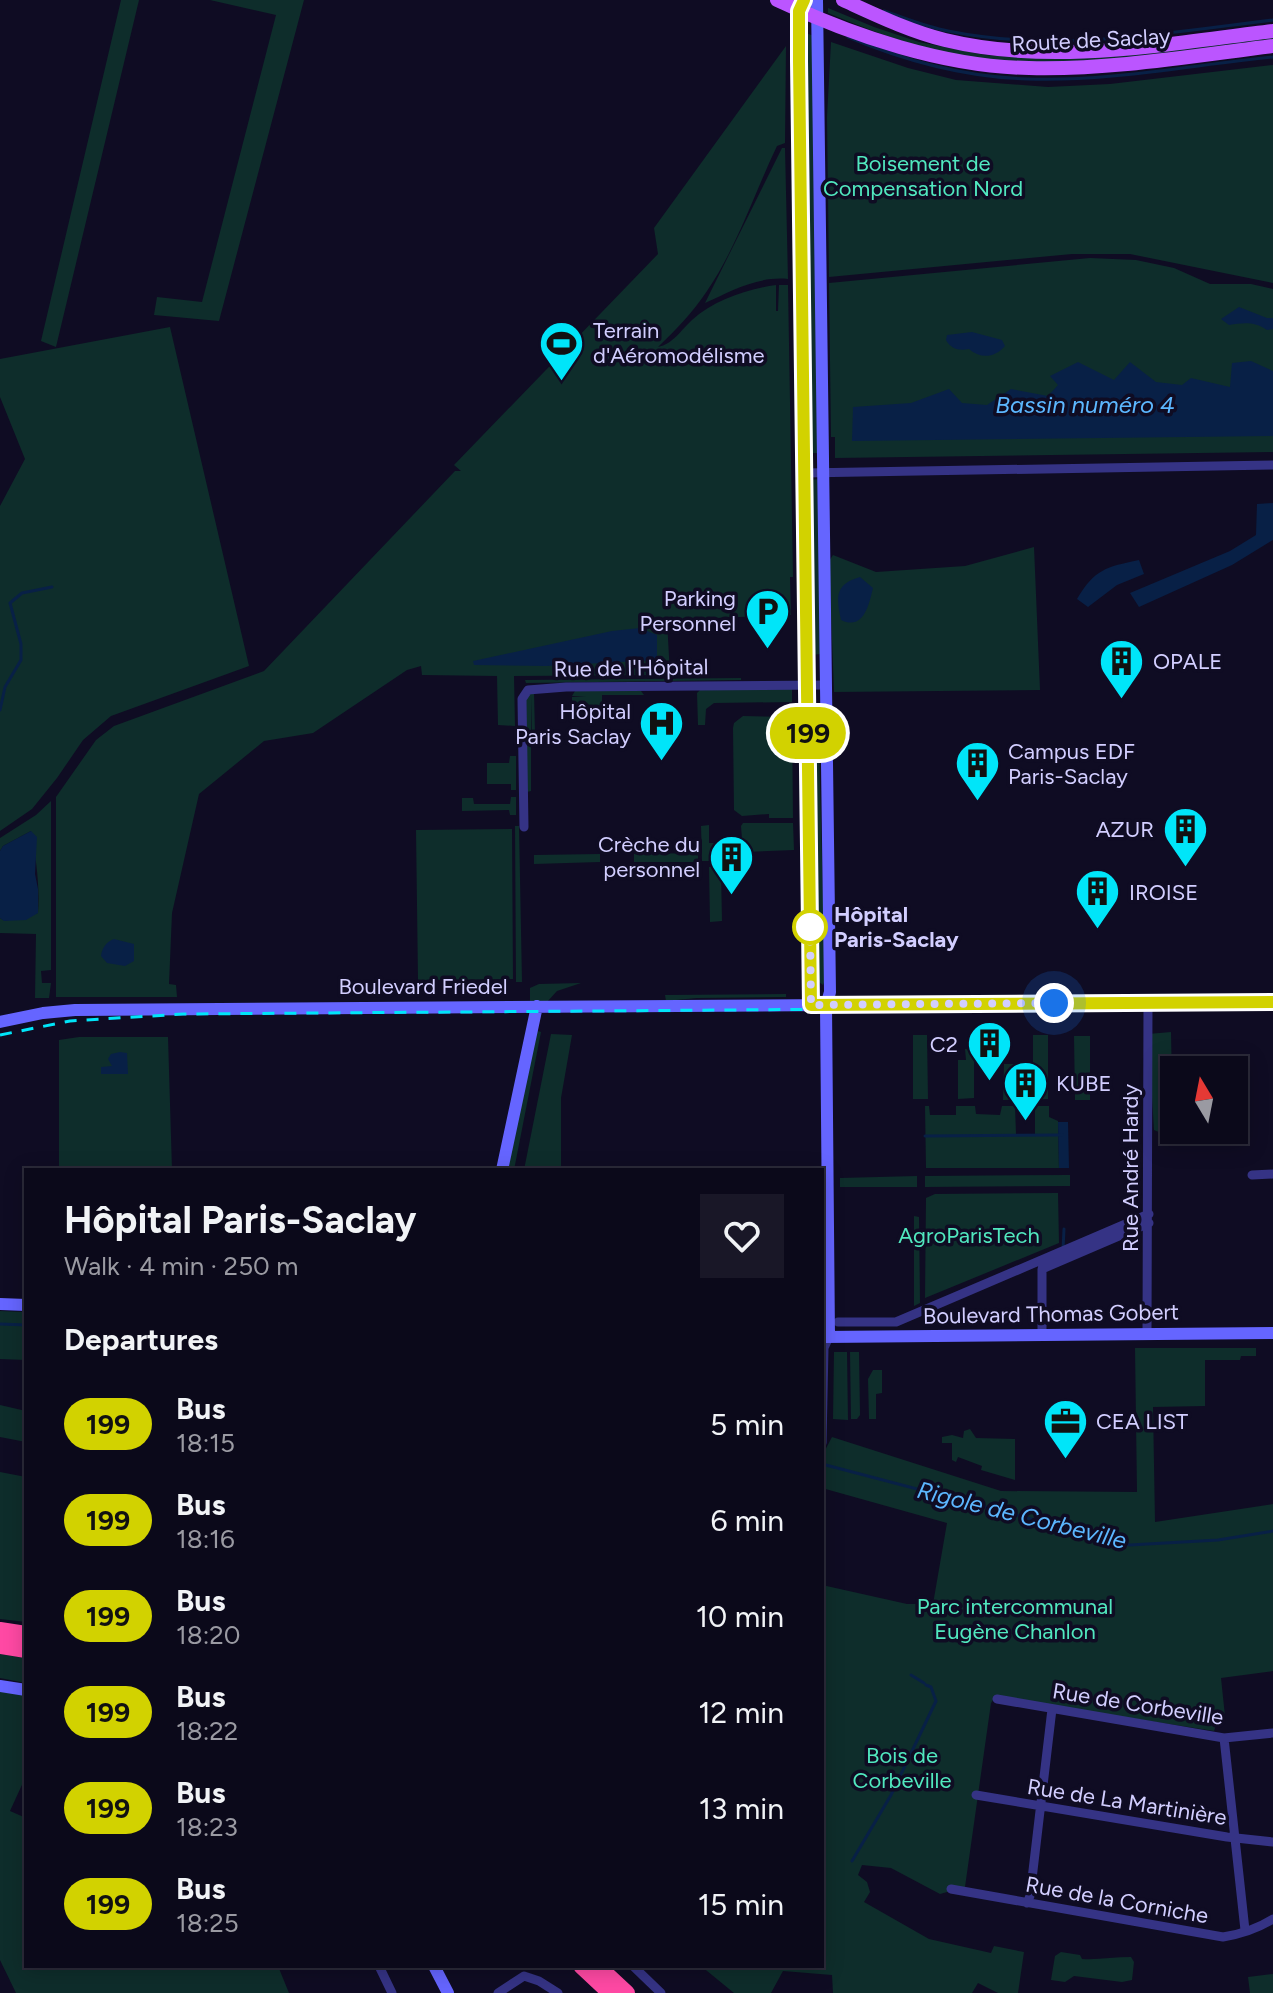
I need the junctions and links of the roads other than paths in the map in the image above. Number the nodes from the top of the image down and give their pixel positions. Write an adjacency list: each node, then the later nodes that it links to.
1 (777, 0): 4 (main road, Route de Saclay)
2 (817, 0): 5 (street)
3 (843, 0): 6 (main road, Route de Saclay)
4 (802, 5): 5 (main road, Route de Saclay); 9 (street)
5 (819, 18): 7 (main road, Route de Saclay); 10 (street)
6 (1273, 31)
7 (1273, 46)
8 (1273, 465): 10 (street)
9 (804, 473): 10 (street); 11 (street)
10 (822, 473): 12 (street)
11 (807, 684): 12 (street, Rue de l'Hôpital); 13 (street, Rue de l'Hôpital); 16 (street)
12 (826, 685): 18 (street)
13 (524, 827)
14 (1273, 1002): 15 (street, Boulevard Friedel)
15 (1148, 1003): 18 (street, Boulevard Friedel); 23 (street, Rue André Hardy)
16 (811, 1005): 17 (street, Boulevard Friedel); 18 (street, Boulevard Friedel)
17 (537, 1006): 19 (street, Boulevard Friedel); 20 (street)
18 (826, 1006): 30 (street)
19 (0, 1022)
20 (502, 1168)
21 (1273, 1174): 22 (street)
22 (1252, 1175)
23 (1149, 1218): 26 (street); 27 (street, Rue André Hardy); 29 (street)
24 (0, 1304): 25 (street)
25 (24, 1305)
26 (838, 1322)
27 (1147, 1333): 28 (street, Boulevard Thomas Gobert); 29 (street, Boulevard Thomas Gobert)
28 (1273, 1333)
29 (1042, 1334): 30 (street, Boulevard Thomas Gobert)
30 (825, 1337)
31 (824, 1348): 32 (street)
32 (824, 1428)
33 (0, 1630): 34 (highway)
34 (24, 1634)
35 (0, 1646): 36 (highway)
36 (24, 1650)
37 (0, 1686): 38 (street)
38 (24, 1690)
39 (997, 1699): 40 (street, Rue de Corbeville)
40 (1052, 1709): 42 (street, Rue de Corbeville); 44 (street)
41 (1273, 1733): 42 (street, Rue de Corbeville)
42 (1224, 1738): 45 (street)
43 (976, 1795): 44 (street, Rue de La Martinière)
44 (1040, 1806): 45 (street, Rue de La Martinière); 48 (street)
45 (1235, 1838): 46 (street, Rue de La Martinière); 50 (street)
46 (1273, 1842)
47 (951, 1889): 48 (street, Rue de la Corniche)
48 (1027, 1903): 50 (street, Rue de la Corniche)
49 (1273, 1919): 50 (street, Rue de la Corniche)
50 (1245, 1930)
51 (380, 1968): 58 (street)
52 (435, 1968): 59 (street)
53 (519, 1968): 57 (street)
54 (583, 1968): 62 (highway)
55 (600, 1968): 63 (highway)
56 (635, 1968): 64 (street)
57 (521, 1977): 60 (street); 61 (street)
58 (392, 1993)
59 (448, 1993)
60 (498, 1993)
61 (558, 1993)
62 (610, 1993)
63 (627, 1993)
64 (661, 1993)

